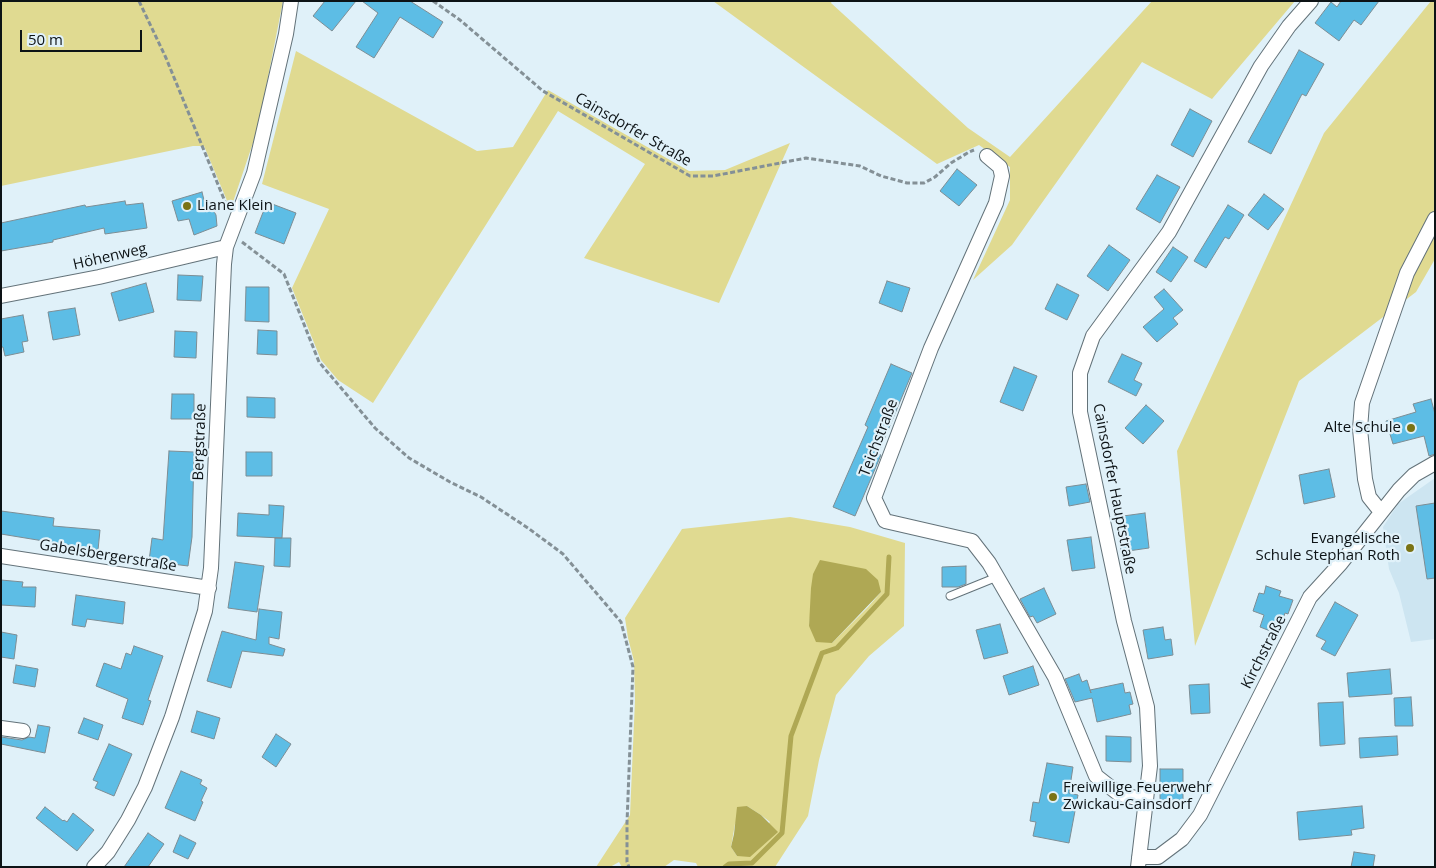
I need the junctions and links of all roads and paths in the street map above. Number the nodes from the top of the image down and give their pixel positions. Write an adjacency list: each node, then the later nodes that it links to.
1 (139, 1): 6 (path)
2 (291, 1): 6 (street, Bergstraße)
3 (433, 1): 5 (path, Cainsdorfer Straße)
4 (1311, 1): 18 (street, Cainsdorfer Hauptstraße)
5 (988, 156): 13 (street, Teichstraße)
6 (236, 218): 8 (street, Bergstraße)
7 (1435, 219): 11 (street)
8 (228, 242): 9 (street, Höhenweg); 14 (street, Bergstraße); 21 (path)
9 (1, 296)
10 (1435, 463): 11 (street, Kirchstraße)
11 (1381, 512): 19 (street, Kirchstraße)
12 (1, 556): 14 (street, Gabelsbergerstraße)
13 (997, 577): 15 (lane); 18 (street, Teichstraße)
14 (209, 588): 20 (street, Bergstraße)
15 (950, 596)
16 (1, 728): 17 (street)
17 (23, 731)
18 (1145, 800): 19 (street, Cainsdorfer Hauptstraße)
19 (1139, 862)
20 (94, 867)
21 (629, 867)

